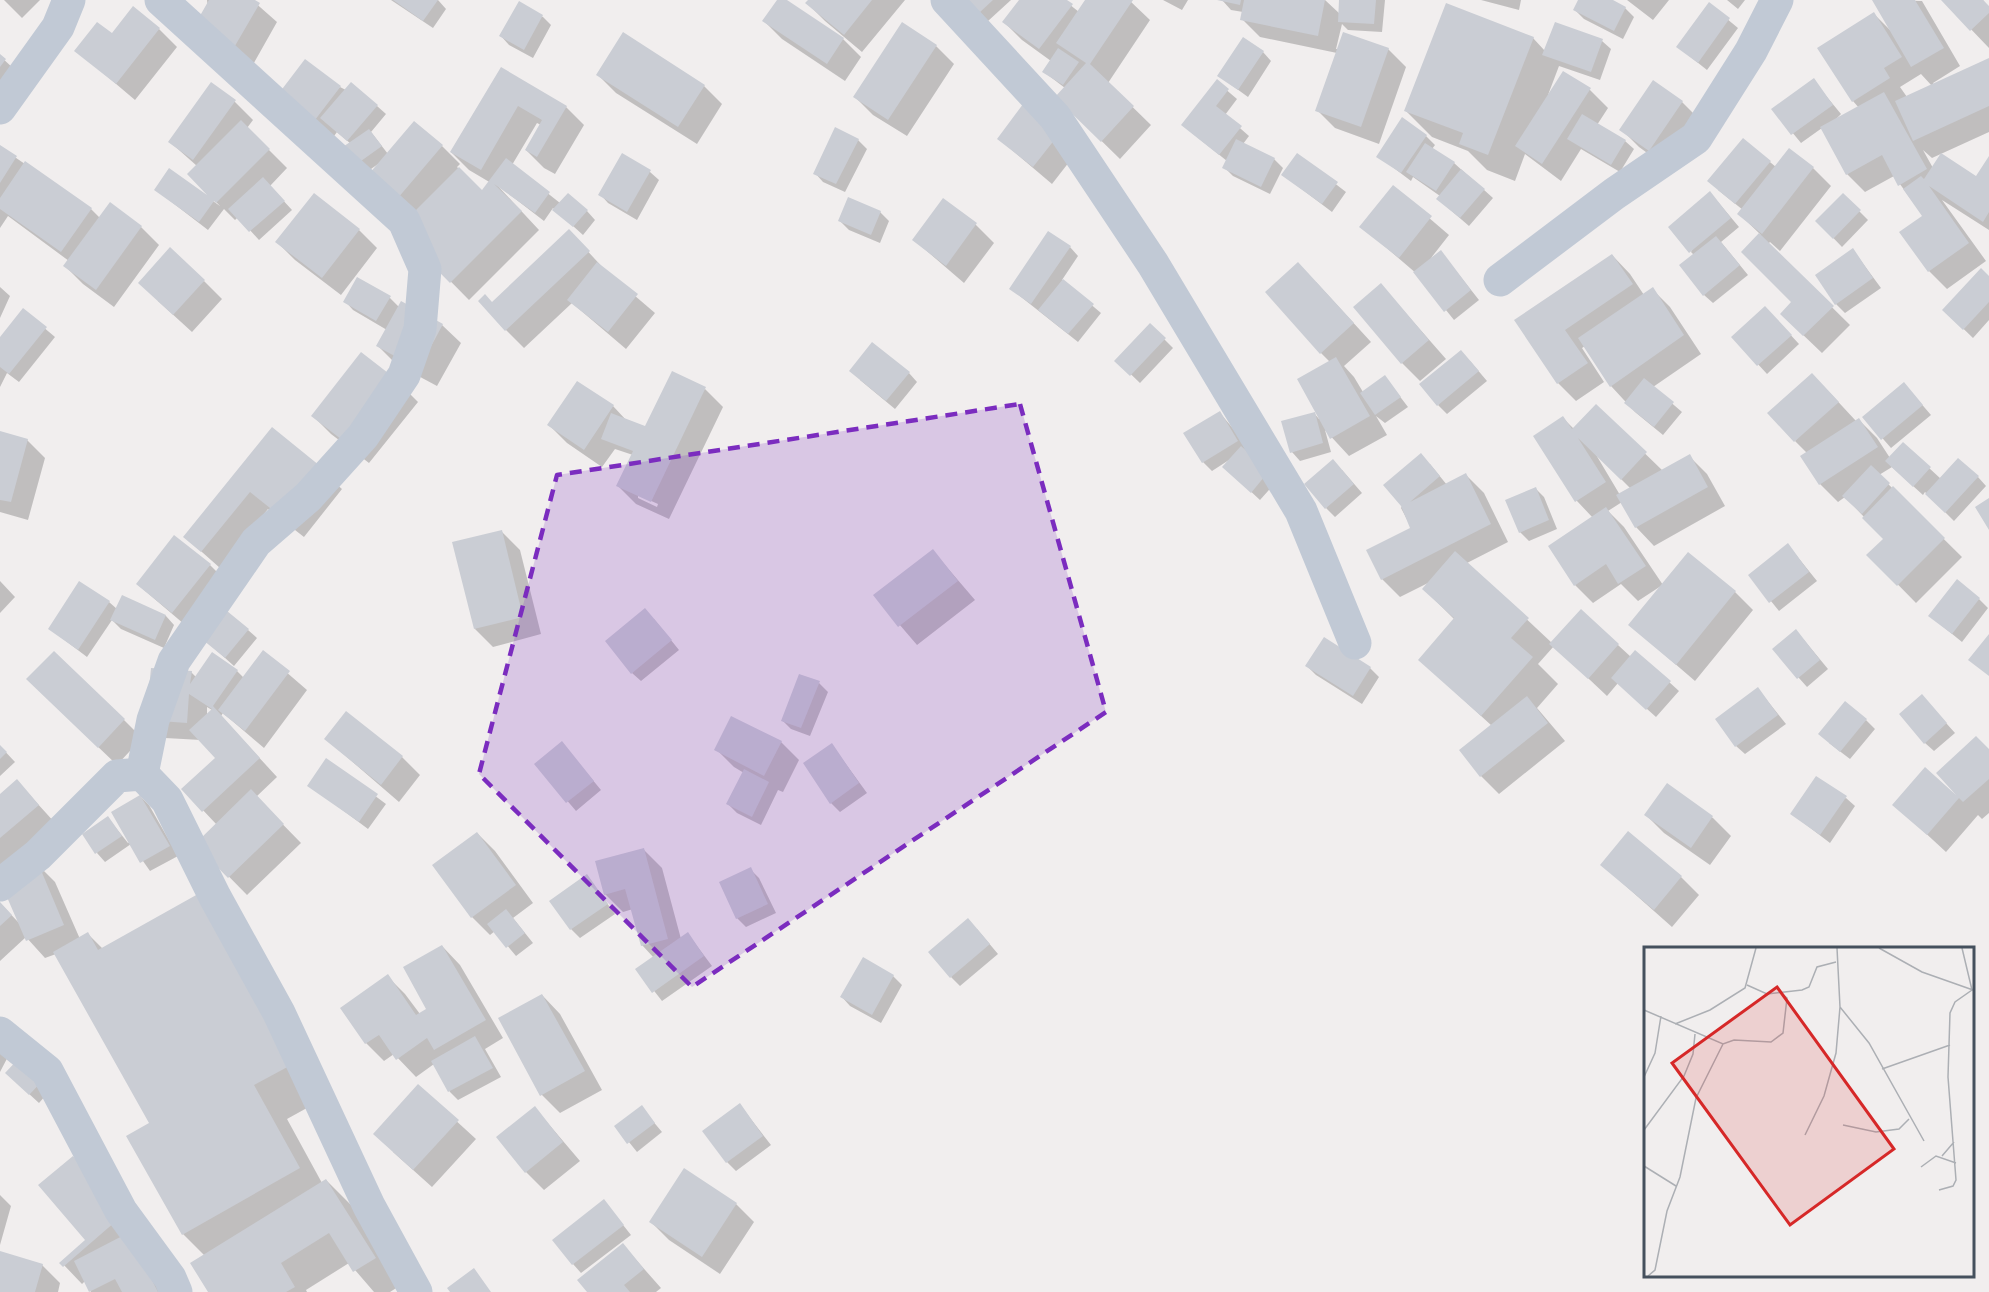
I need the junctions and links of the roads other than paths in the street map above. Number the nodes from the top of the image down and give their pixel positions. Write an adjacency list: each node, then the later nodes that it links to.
1 (161, 0): 8 (street)
2 (946, 0): 7 (street)
3 (1777, 0): 6 (street)
4 (70, 1): 5 (street)
5 (0, 108)
6 (1500, 280)
7 (1354, 643)
8 (142, 774): 9 (street); 12 (street)
9 (0, 885)
10 (0, 1033): 11 (street)
11 (176, 1292)
12 (416, 1292)

